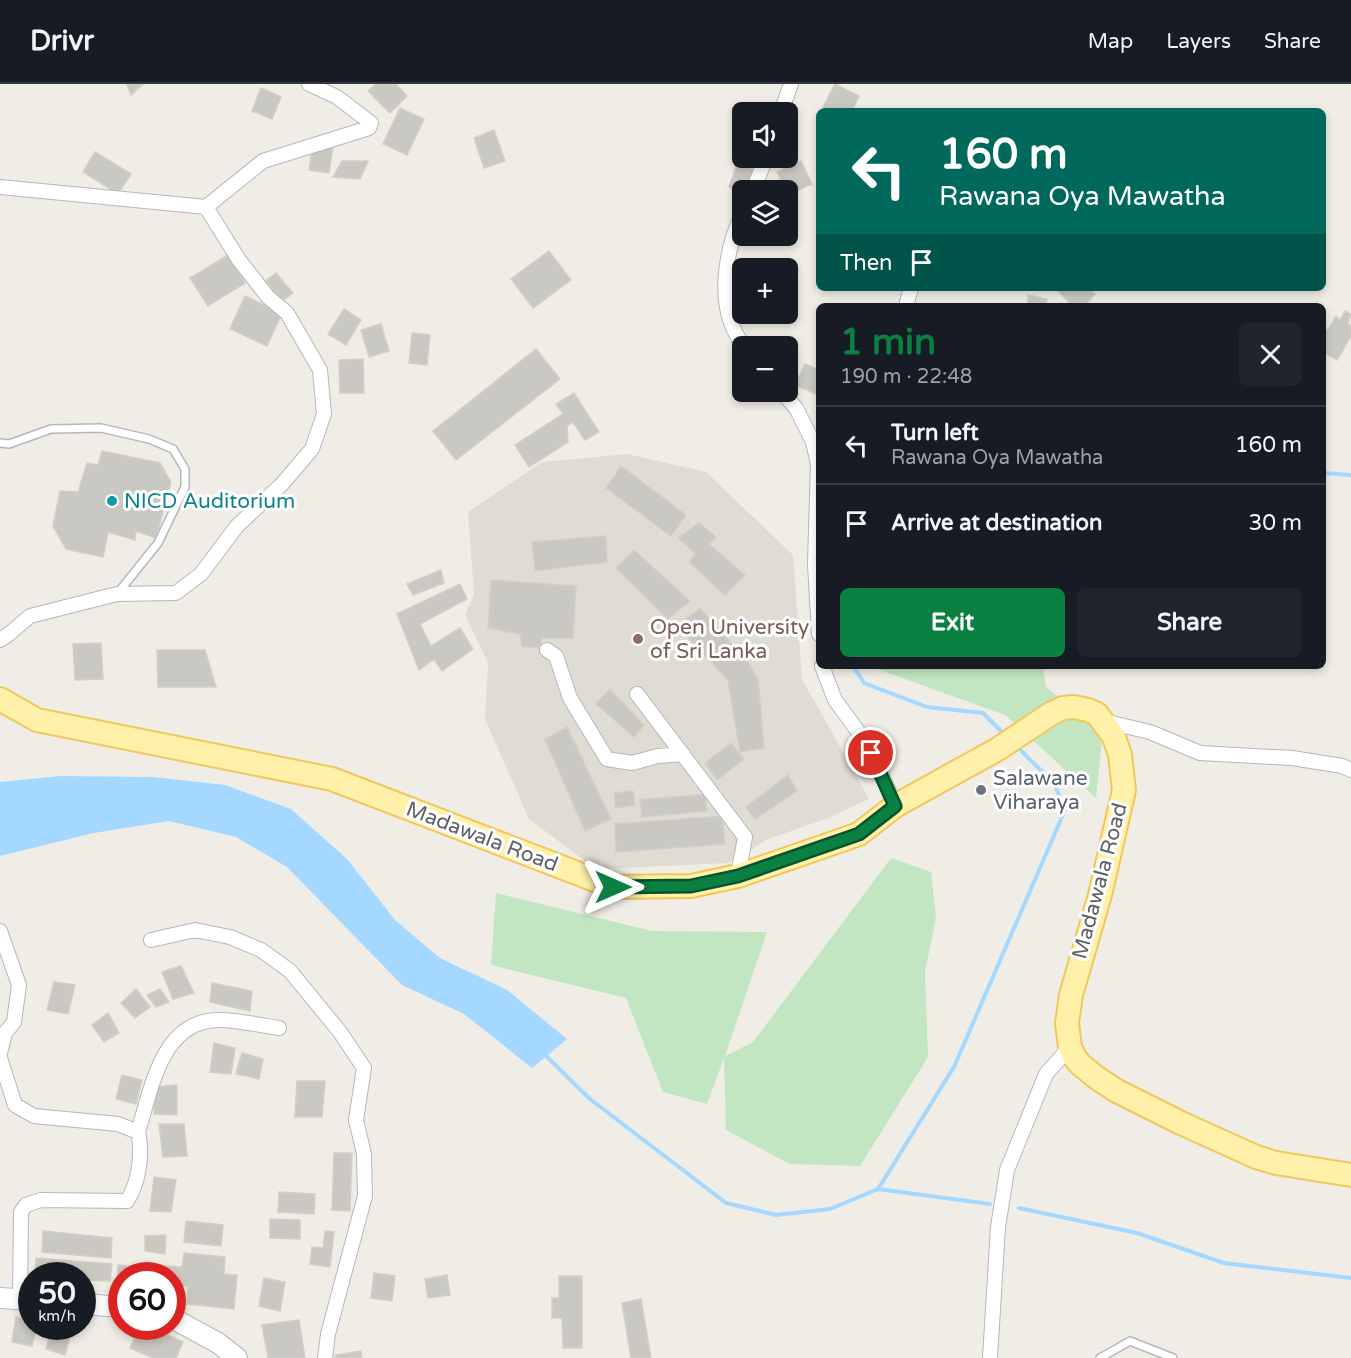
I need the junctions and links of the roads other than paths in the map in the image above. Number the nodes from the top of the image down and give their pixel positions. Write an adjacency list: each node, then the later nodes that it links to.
1 (309, 84): 5 (street)
2 (791, 84): 3 (street)
3 (785, 102)
4 (0, 187): 5 (street)
5 (206, 207): 11 (street)
6 (732, 244): 7 (street)
7 (738, 336)
8 (791, 402): 10 (street)
9 (0, 443): 11 (lane)
10 (816, 455)
11 (117, 594): 12 (street)
12 (0, 640)
13 (547, 650): 18 (street)
14 (823, 669): 20 (street)
15 (637, 694): 18 (street)
16 (0, 699): 21 (main road, Madawala Road)
17 (1104, 721): 19 (street); 20 (main road, Madawala Road); 25 (main road, Madawala Road)
18 (683, 754): 21 (street)
19 (1351, 770)
20 (895, 806): 21 (main road, Madawala Road)
21 (738, 876)
22 (0, 931): 26 (street)
23 (151, 940): 33 (street)
24 (279, 1028): 28 (street)
25 (1070, 1047): 29 (main road); 34 (street)
26 (0, 1053)
27 (0, 1058): 28 (street)
28 (138, 1132): 30 (street)
29 (1351, 1175)
30 (17, 1299)
31 (186, 1326): 32 (street)
32 (237, 1358)
33 (325, 1358)
34 (990, 1358)
35 (1100, 1358): 36 (lane)
36 (1173, 1358)

